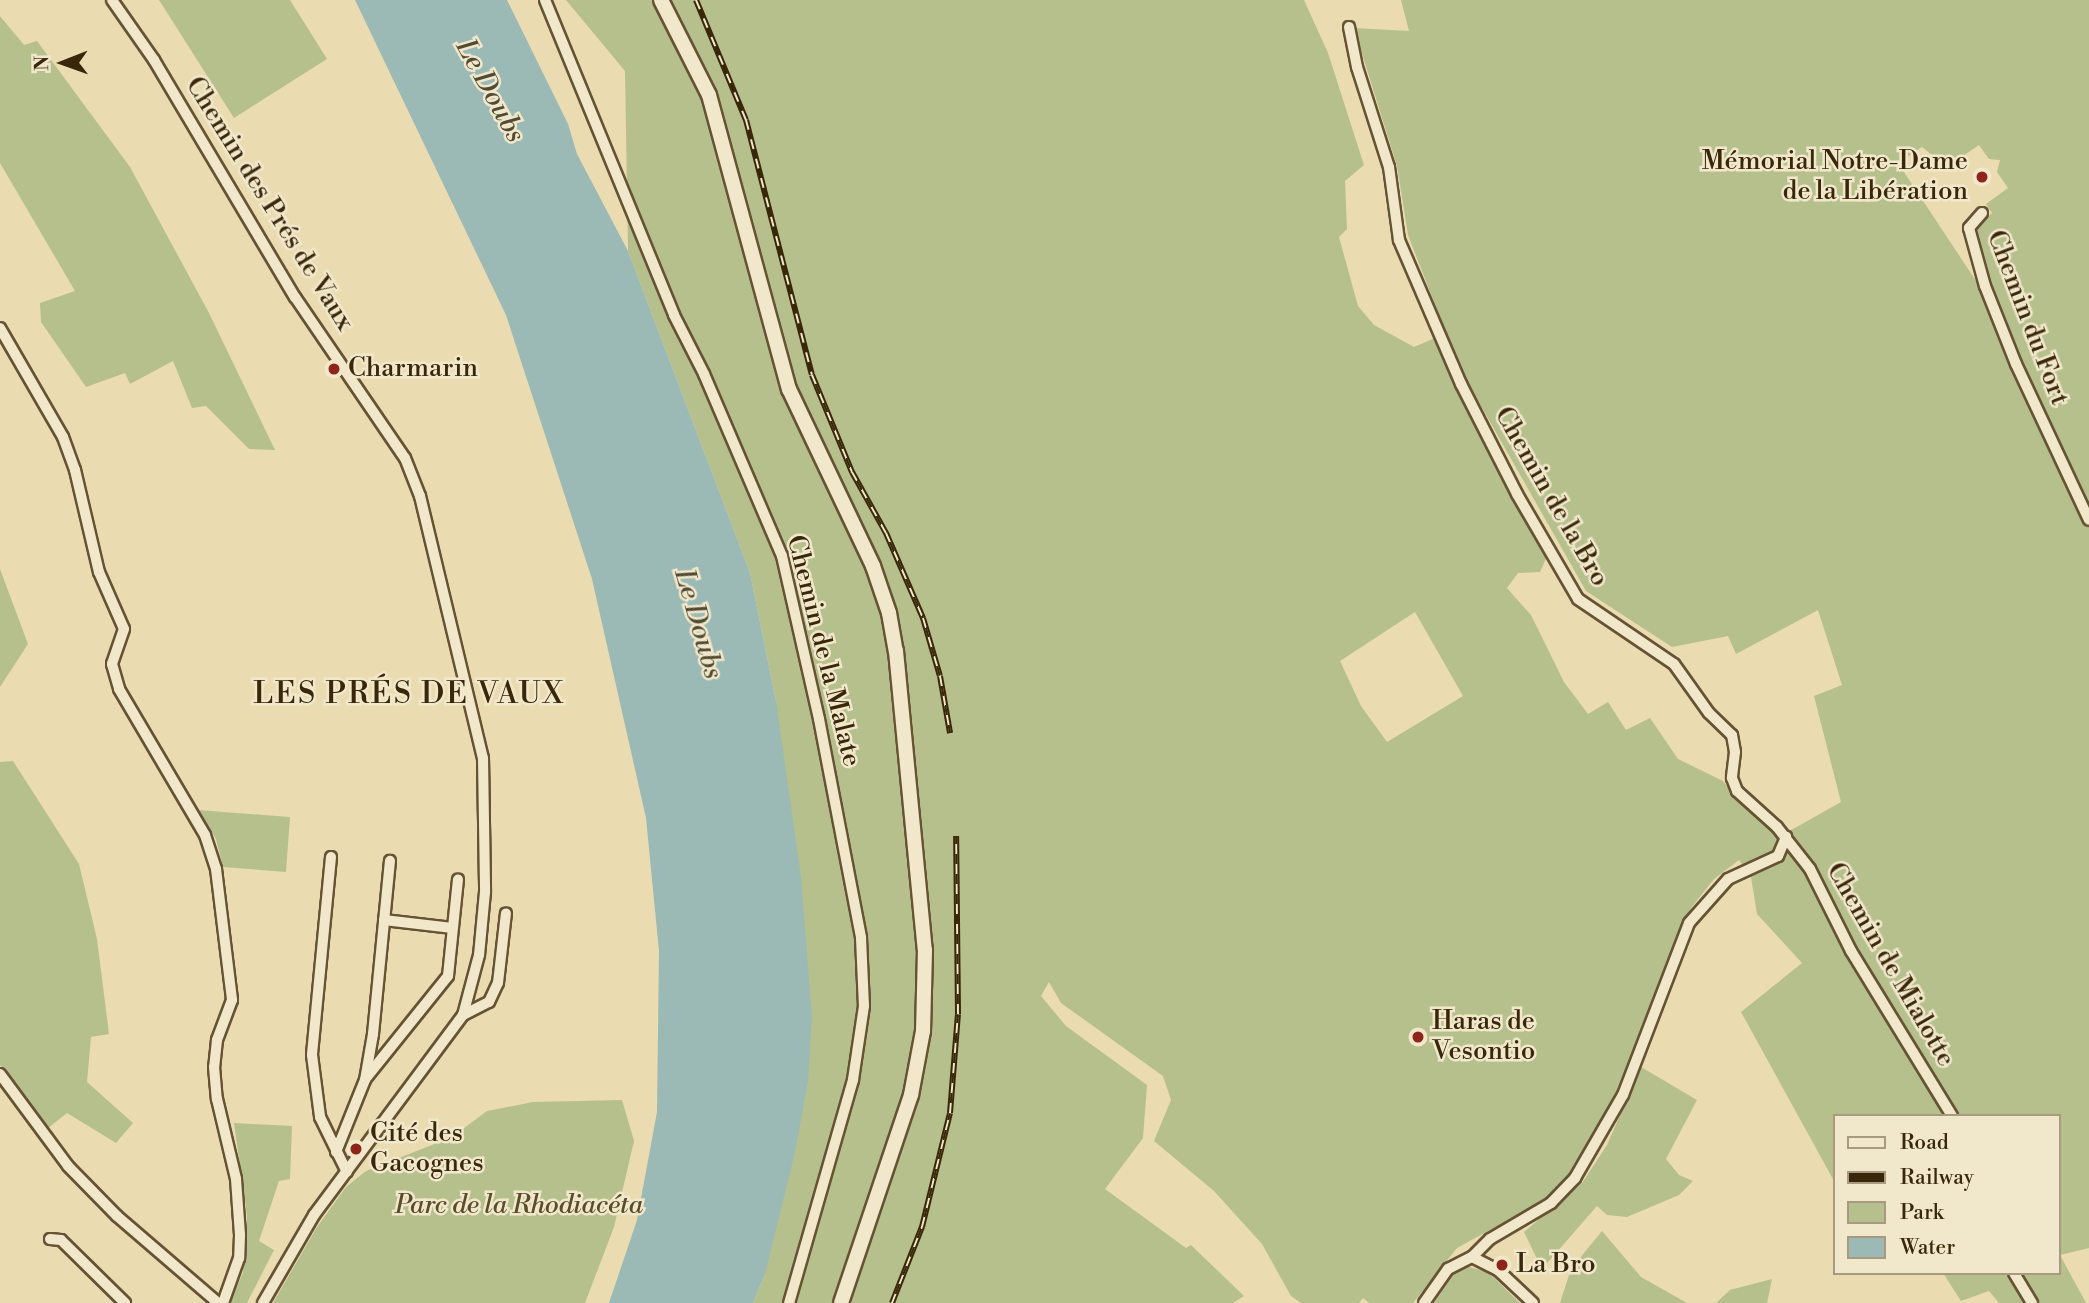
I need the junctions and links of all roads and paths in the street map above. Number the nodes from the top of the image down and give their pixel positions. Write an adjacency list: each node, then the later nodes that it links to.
1 (112, 0): 15 (street, Chemin des Prés de Vaux)
2 (545, 0): 27 (street, Chemin de la Malate)
3 (661, 0): 28 (main road)
4 (1349, 27): 8 (street, Chemin de la Bro)
5 (1982, 213): 7 (street, Chemin du Fort)
6 (0, 328): 25 (street)
7 (2089, 520)
8 (1786, 838): 18 (street, Chemin de Mialotte); 22 (street)
9 (331, 857): 19 (street)
10 (390, 861): 13 (street)
11 (458, 880): 14 (street)
12 (506, 913): 15 (street)
13 (384, 920): 14 (street); 17 (street)
14 (453, 928): 17 (street)
15 (463, 1016): 20 (street, Chemin des Prés de Vaux)
16 (0, 1074): 25 (street)
17 (365, 1080): 19 (street)
18 (1951, 1114)
19 (336, 1152): 20 (street)
20 (347, 1172): 26 (street, Chemin des Prés de Vaux)
21 (50, 1239): 24 (street)
22 (1472, 1257): 29 (street); 30 (street)
23 (2015, 1275): 31 (street)
24 (125, 1303)
25 (220, 1303)
26 (263, 1303)
27 (789, 1303)
28 (841, 1303)
29 (1424, 1303)
30 (1533, 1303)
31 (2032, 1303)

